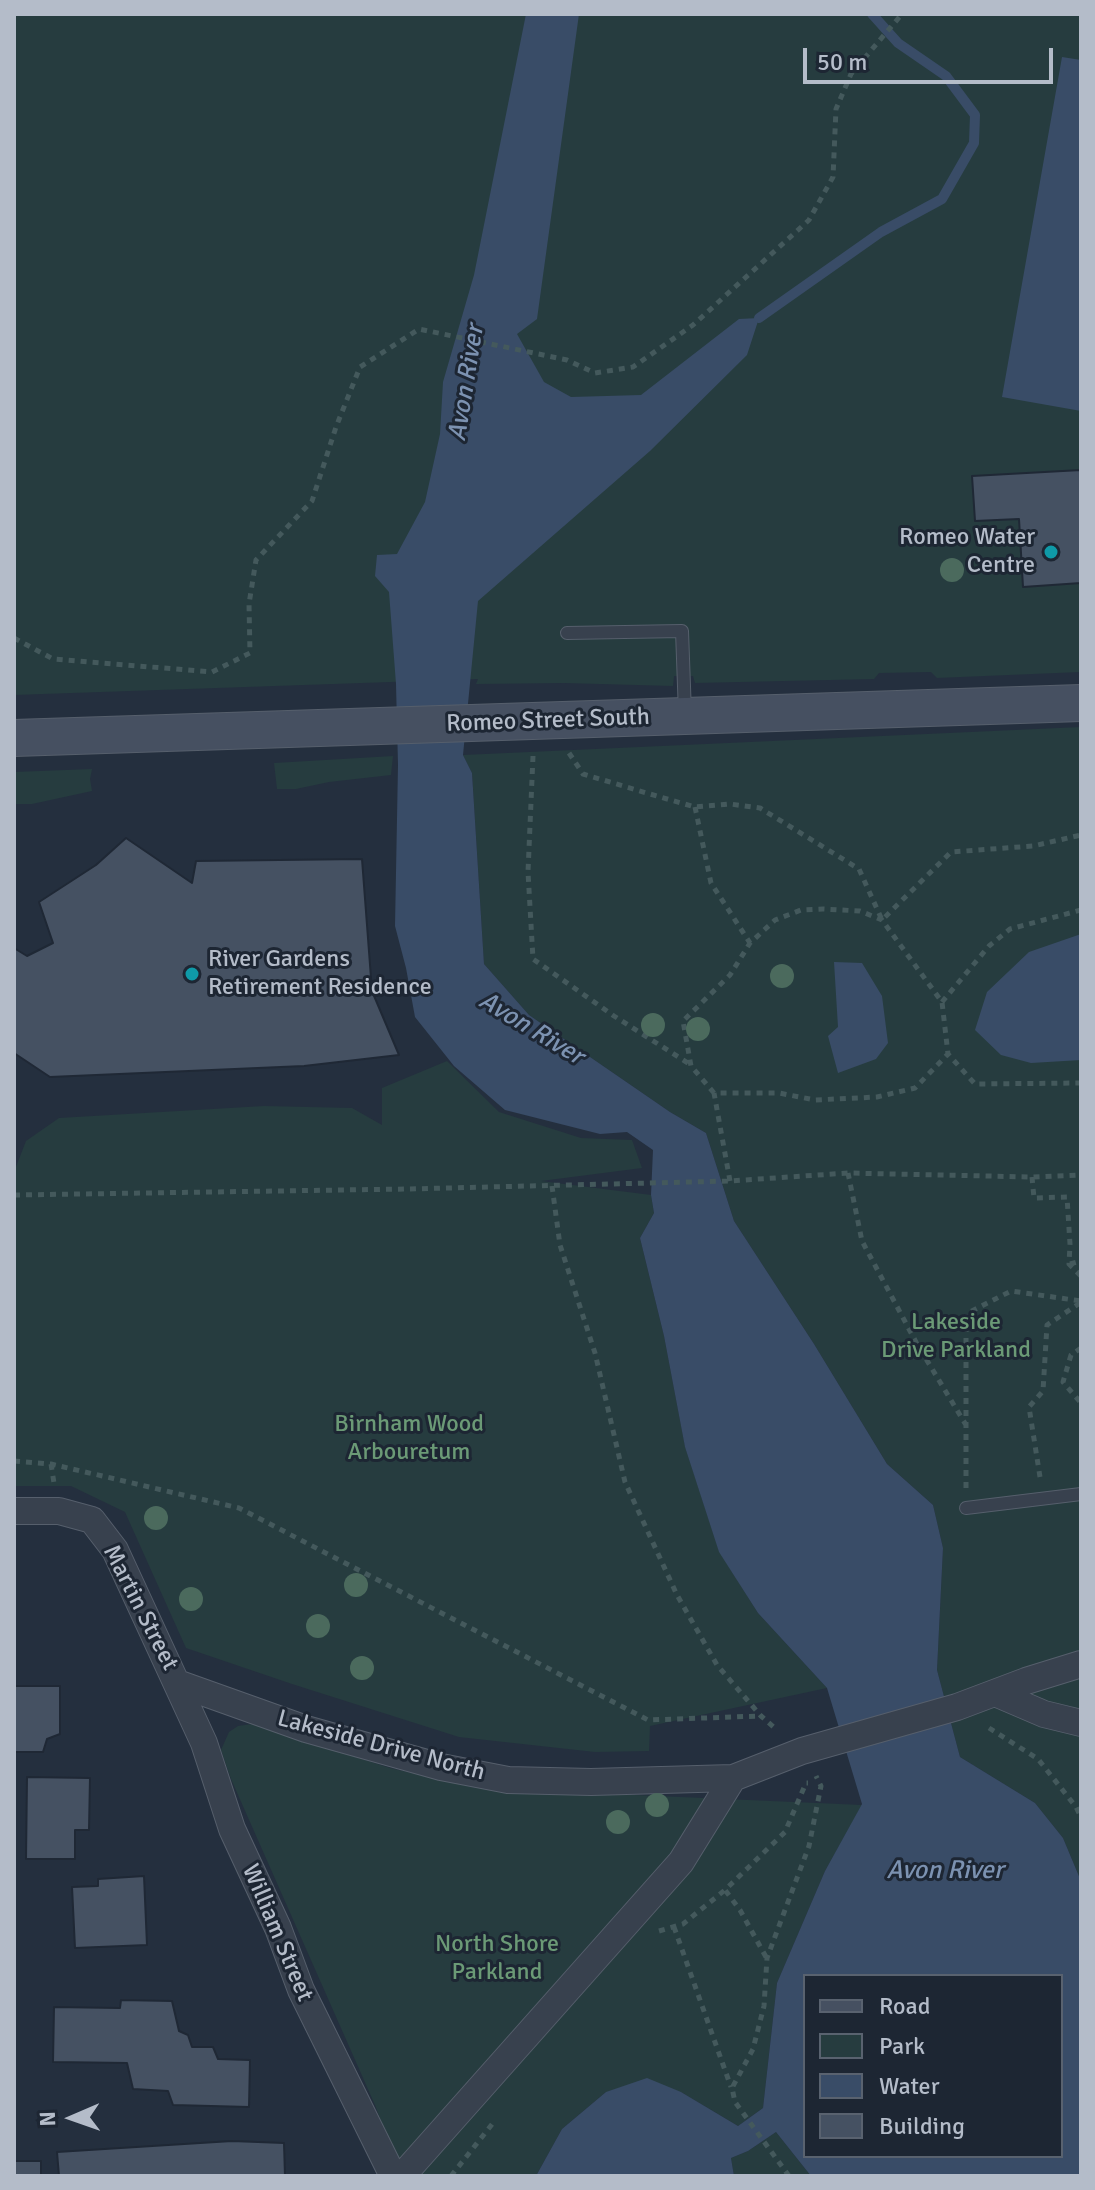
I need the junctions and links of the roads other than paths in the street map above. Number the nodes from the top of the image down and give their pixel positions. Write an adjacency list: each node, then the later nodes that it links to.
1 (567, 633): 3 (lane)
2 (1081, 703): 3 (main road, Romeo Street South)
3 (685, 717): 4 (main road, Romeo Street South)
4 (14, 738)
5 (1081, 1494): 6 (lane)
6 (966, 1508)
7 (14, 1511): 9 (street, Martin Street)
8 (1081, 1664): 10 (street, Lakeside Drive North)
9 (177, 1683): 12 (street, Lakeside Drive North); 13 (street, William Street)
10 (995, 1693): 11 (street); 12 (street, Lakeside Drive North)
11 (1081, 1723)
12 (733, 1778): 14 (street)
13 (393, 2176)
14 (402, 2176)

